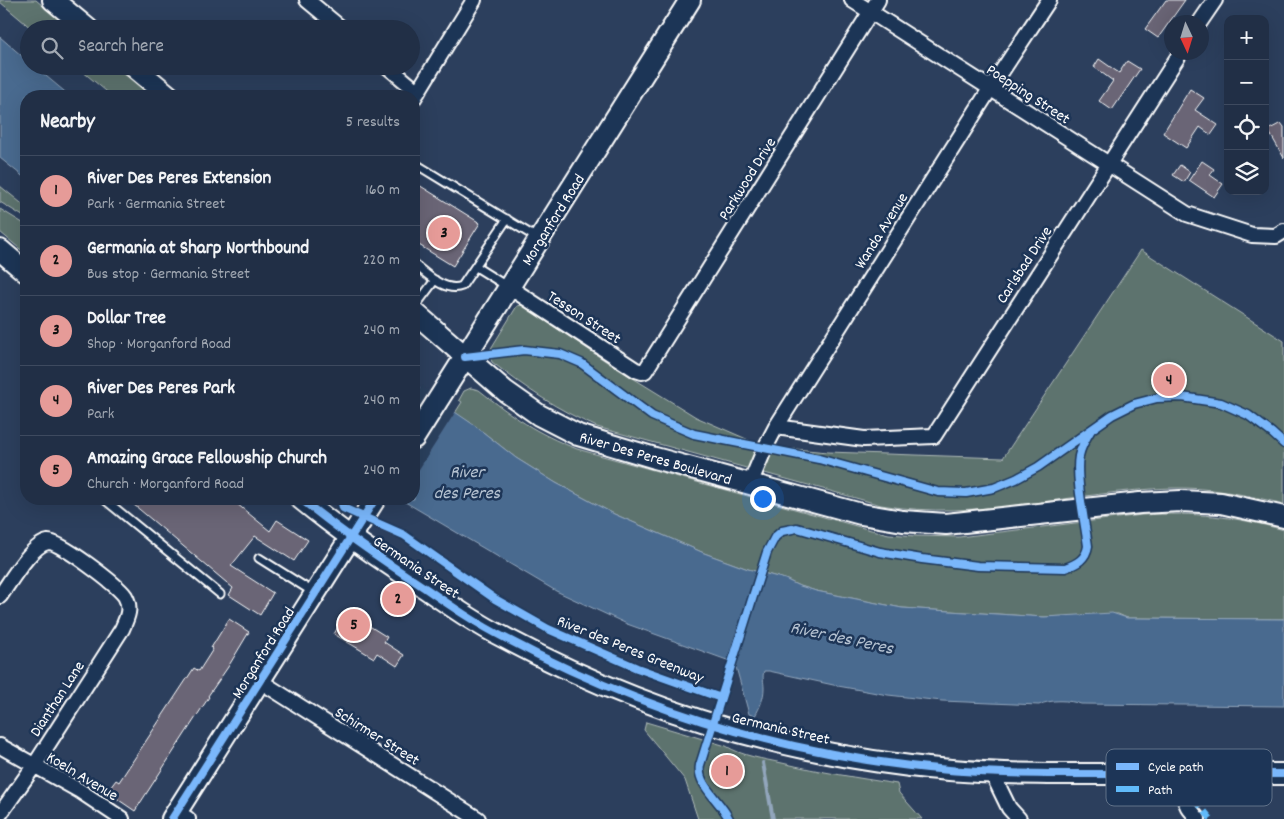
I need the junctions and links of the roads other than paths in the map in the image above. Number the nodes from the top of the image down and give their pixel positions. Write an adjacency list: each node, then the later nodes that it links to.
1 (54, 0): 10 (main road)
2 (307, 0): 11 (street)
3 (474, 0): 18 (street)
4 (690, 0): 23 (main road, Morganford Road)
5 (852, 0): 8 (street, Poepping Street)
6 (1049, 0): 15 (street, Wanda Avenue)
7 (1215, 0): 9 (street)
8 (874, 6): 15 (street, Poepping Street); 33 (street, Parkwood Drive)
9 (1205, 15)
10 (77, 20)
11 (331, 20)
12 (1175, 60): 19 (street, Carlsbad Drive)
13 (144, 75): 16 (main road)
14 (396, 75): 17 (street)
15 (990, 89): 19 (street, Poepping Street); 34 (street, Wanda Avenue)
16 (162, 90)
17 (411, 90)
18 (419, 90)
19 (1108, 164): 22 (street, Poepping Street); 34 (street, Carlsbad Drive)
20 (420, 167): 21 (lane)
21 (507, 219): 23 (lane); 25 (lane)
22 (1284, 231)
23 (539, 239): 29 (main road, Morganford Road)
24 (0, 250): 26 (main road)
25 (476, 266): 28 (lane); 29 (lane)
26 (20, 267)
27 (420, 269): 28 (lane)
28 (435, 280): 30 (lane)
29 (509, 287): 32 (main road, Morganford Road); 33 (street, Tesson Street)
30 (420, 300)
31 (420, 317): 32 (main road, River Des Peres Boulevard)
32 (465, 357): 35 (main road, Morganford Road); 36 (main road, River Des Peres Boulevard)
33 (642, 372)
34 (776, 427): 36 (street, Wanda Avenue)
35 (420, 429)
36 (750, 484): 40 (main road, River Des Peres Boulevard)
37 (111, 505): 43 (lane)
38 (309, 505): 41 (main road, Germania Street)
39 (371, 505): 41 (main road, Morganford Road)
40 (1284, 517)
41 (351, 538): 44 (main road, Morganford Road); 49 (main road, Germania Street)
42 (259, 558): 44 (lane)
43 (220, 594)
44 (315, 594): 46 (main road, Morganford Road)
45 (0, 596): 48 (street, Dianthan Lane)
46 (260, 680): 53 (main road, Morganford Road); 55 (street, Schirmer Street)
47 (0, 746): 48 (street, Koeln Avenue)
48 (34, 766): 52 (street, Dianthan Lane); 54 (street, Koeln Avenue)
49 (992, 773): 50 (main road, Germania Street); 56 (street)
50 (1106, 774)
51 (1187, 806): 57 (street)
52 (0, 814)
53 (179, 817)
54 (122, 819)
55 (478, 819)
56 (1019, 819)
57 (1198, 819)

